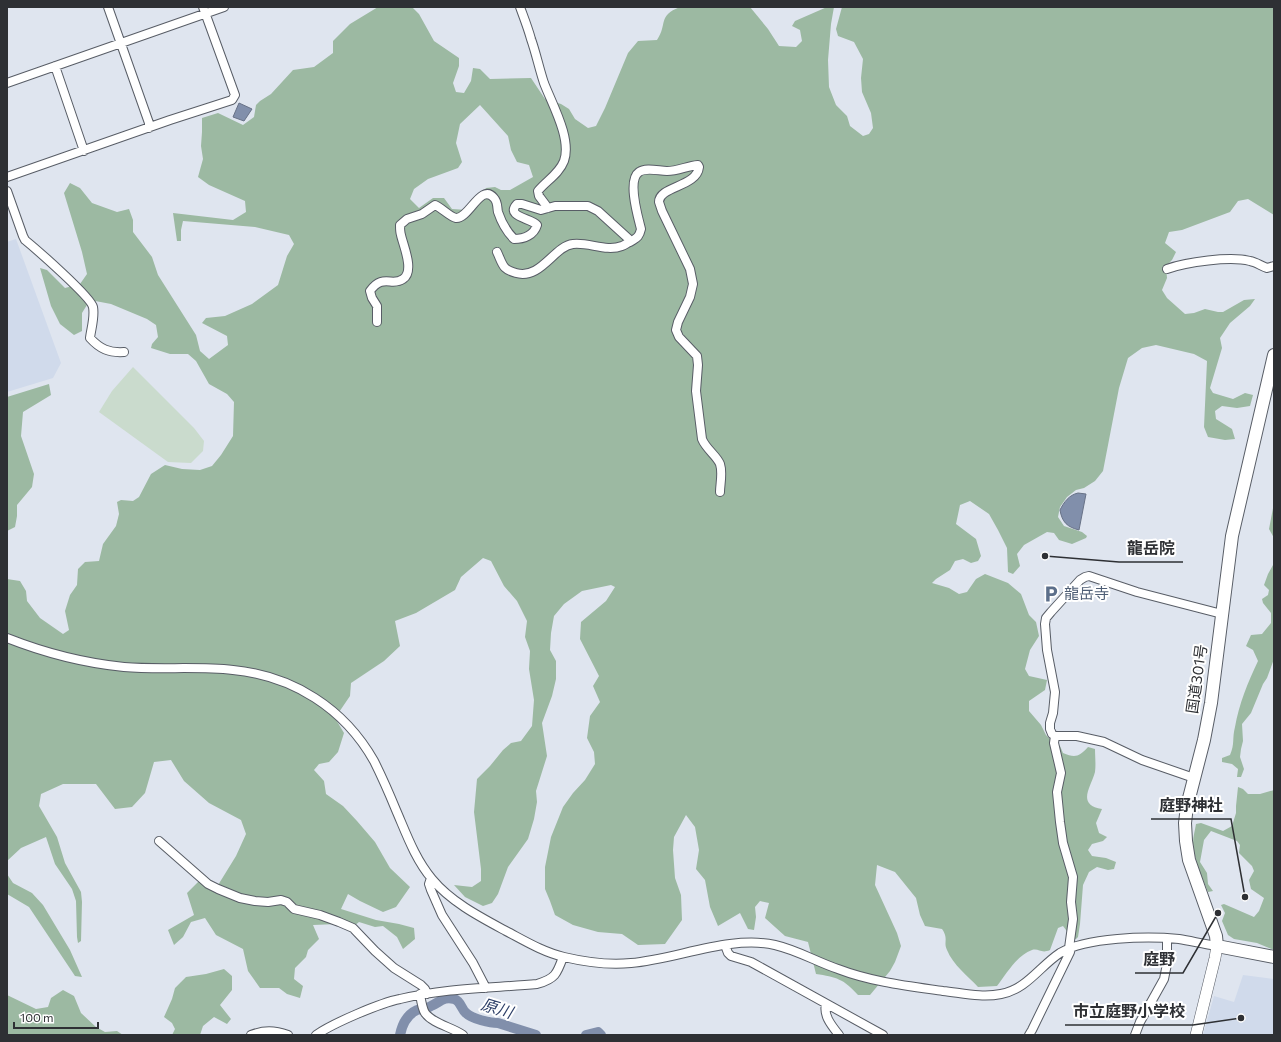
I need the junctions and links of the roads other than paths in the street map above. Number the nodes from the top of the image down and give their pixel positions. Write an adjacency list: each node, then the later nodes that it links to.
1 (108, 7): 5 (street)
2 (224, 7): 4 (street)
3 (520, 7): 12 (street)
4 (205, 10): 5 (street); 8 (street)
5 (121, 43): 6 (street); 8 (street)
6 (55, 66): 7 (street); 9 (street)
7 (7, 83)
8 (149, 128): 9 (street)
9 (84, 151): 10 (street)
10 (7, 177)
11 (7, 192): 18 (street)
12 (548, 208): 13 (street); 17 (street)
13 (631, 241): 14 (street); 20 (street)
14 (497, 252)
15 (1274, 266): 16 (street)
16 (1167, 269)
17 (378, 322)
18 (124, 352)
19 (1274, 355): 21 (highway, 国道301号)
20 (720, 492)
21 (1222, 614): 23 (street); 24 (highway, 国道301号)
22 (7, 638): 26 (street)
23 (1055, 736): 24 (street); 30 (street)
24 (1194, 778): 29 (highway, 国道301号)
25 (159, 840): 34 (street)
26 (431, 878): 31 (street); 33 (street)
27 (1167, 938): 29 (street); 30 (street); 43 (street)
28 (725, 945): 30 (street); 31 (street); 35 (street)
29 (1217, 946): 32 (highway); 44 (main road)
30 (1069, 948): 42 (street)
31 (563, 957): 33 (street)
32 (1274, 957)
33 (486, 988): 34 (street)
34 (423, 994): 38 (street); 39 (street)
35 (826, 1004): 40 (street); 41 (street)
36 (251, 1035): 37 (street)
37 (288, 1035)
38 (316, 1035)
39 (463, 1035)
40 (838, 1035)
41 (883, 1035)
42 (1028, 1035)
43 (1135, 1035)
44 (1196, 1035)

